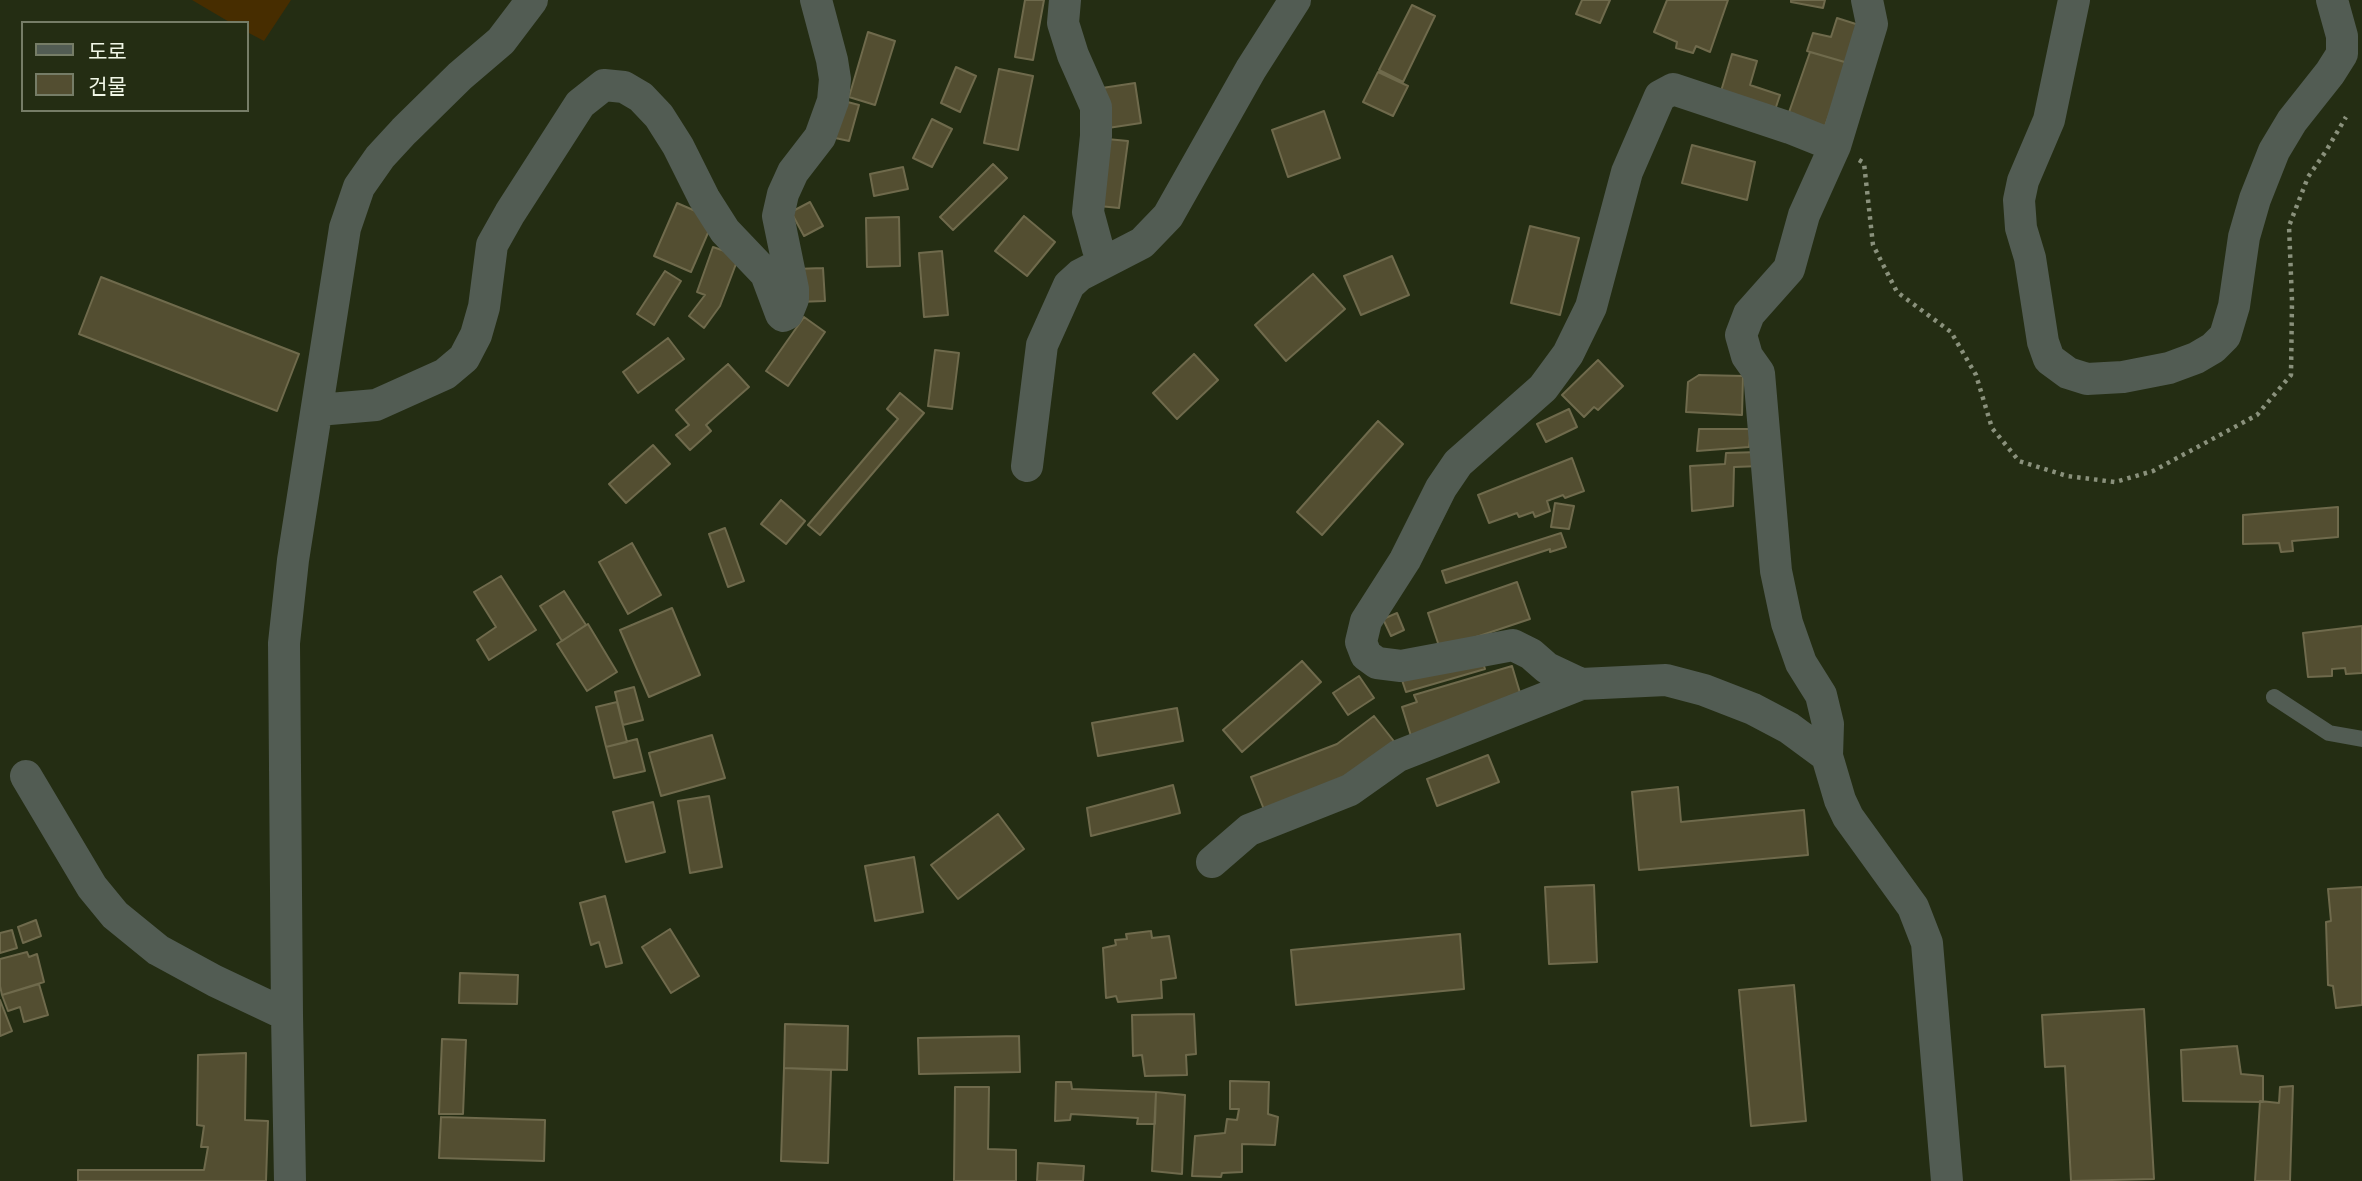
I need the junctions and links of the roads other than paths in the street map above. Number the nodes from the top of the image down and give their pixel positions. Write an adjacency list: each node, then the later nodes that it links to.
1 (532, 0): 10 (street)
2 (816, 0): 10 (street)
3 (1065, 0): 9 (street)
4 (1295, 0): 9 (street)
5 (1867, 0): 8 (street)
6 (2074, 0): 7 (street)
7 (2332, 0)
8 (1835, 146): 12 (street); 15 (street)
9 (1108, 260): 11 (street)
10 (318, 410): 18 (street)
11 (1027, 466)
12 (1581, 684): 15 (street); 17 (street)
13 (2274, 697): 14 (lane)
14 (2362, 739)
15 (1827, 755): 20 (street)
16 (26, 776): 18 (street)
17 (1212, 862)
18 (287, 1014): 19 (street)
19 (290, 1181)
20 (1947, 1181)

